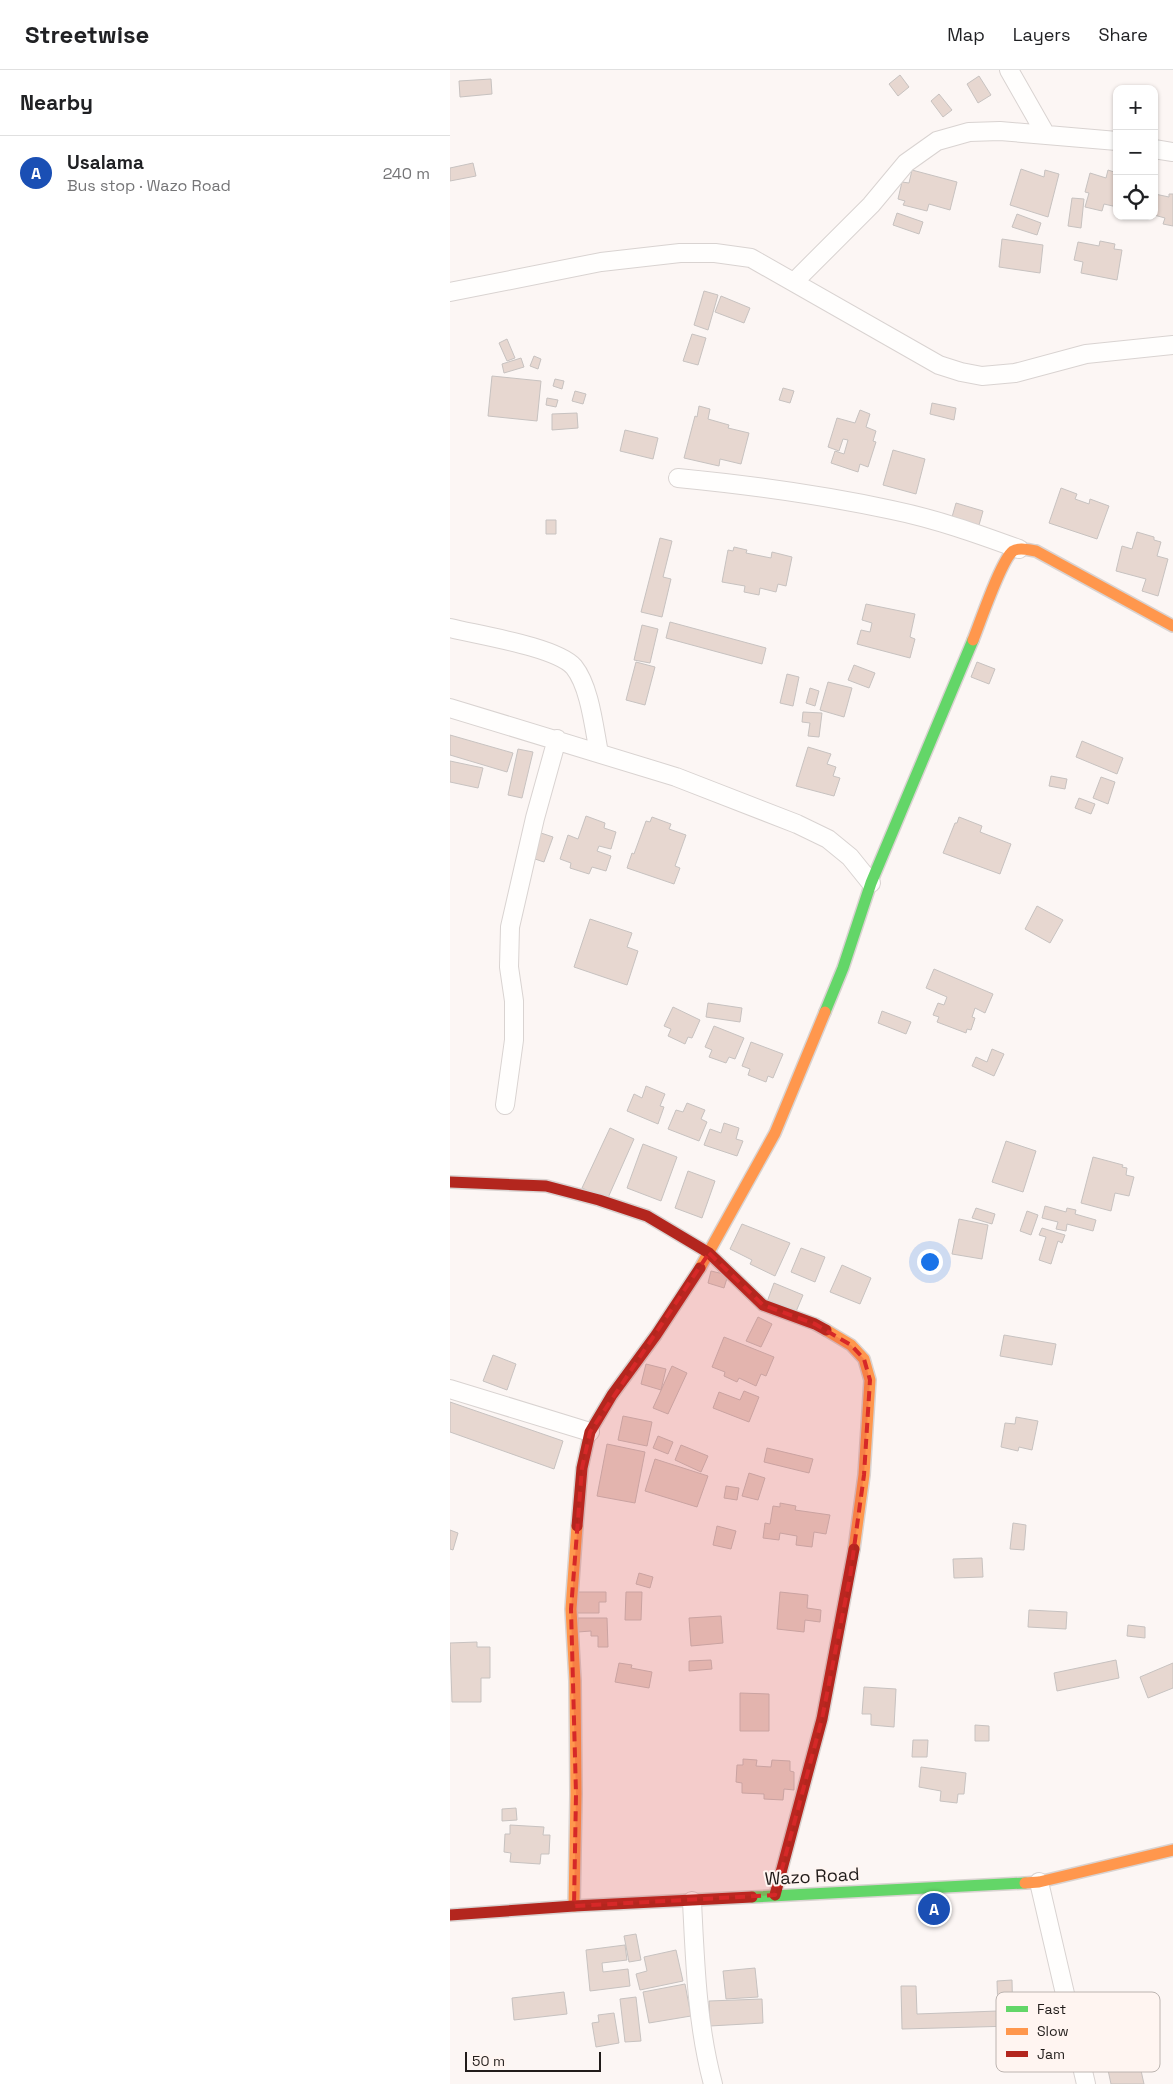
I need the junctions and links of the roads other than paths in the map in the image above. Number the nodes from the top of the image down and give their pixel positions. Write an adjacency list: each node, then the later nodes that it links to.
1 (1009, 70): 2 (street)
2 (1046, 135): 3 (street); 6 (street)
3 (1113, 141)
4 (1158, 149): 5 (street)
5 (1173, 152)
6 (794, 282): 7 (street); 8 (street)
7 (450, 292)
8 (1173, 346)
9 (678, 478): 10 (street)
10 (1020, 549): 11 (street); 16 (street)
11 (1173, 626)
12 (450, 628): 15 (street)
13 (450, 708): 14 (street)
14 (557, 739): 15 (street); 17 (street)
15 (599, 752): 16 (street)
16 (871, 883): 19 (street)
17 (505, 1106)
18 (450, 1182): 19 (street)
19 (709, 1253): 21 (street); 24 (street)
20 (450, 1389): 21 (street)
21 (590, 1432): 26 (street)
22 (1173, 1850): 23 (street, Wazo Road)
23 (1040, 1882): 24 (street, Wazo Road); 28 (street)
24 (776, 1895): 25 (street, Wazo Road)
25 (692, 1901): 26 (street, Wazo Road); 29 (street)
26 (574, 1906): 27 (street, Wazo Road)
27 (450, 1915)
28 (1065, 1992)
29 (713, 2084)

